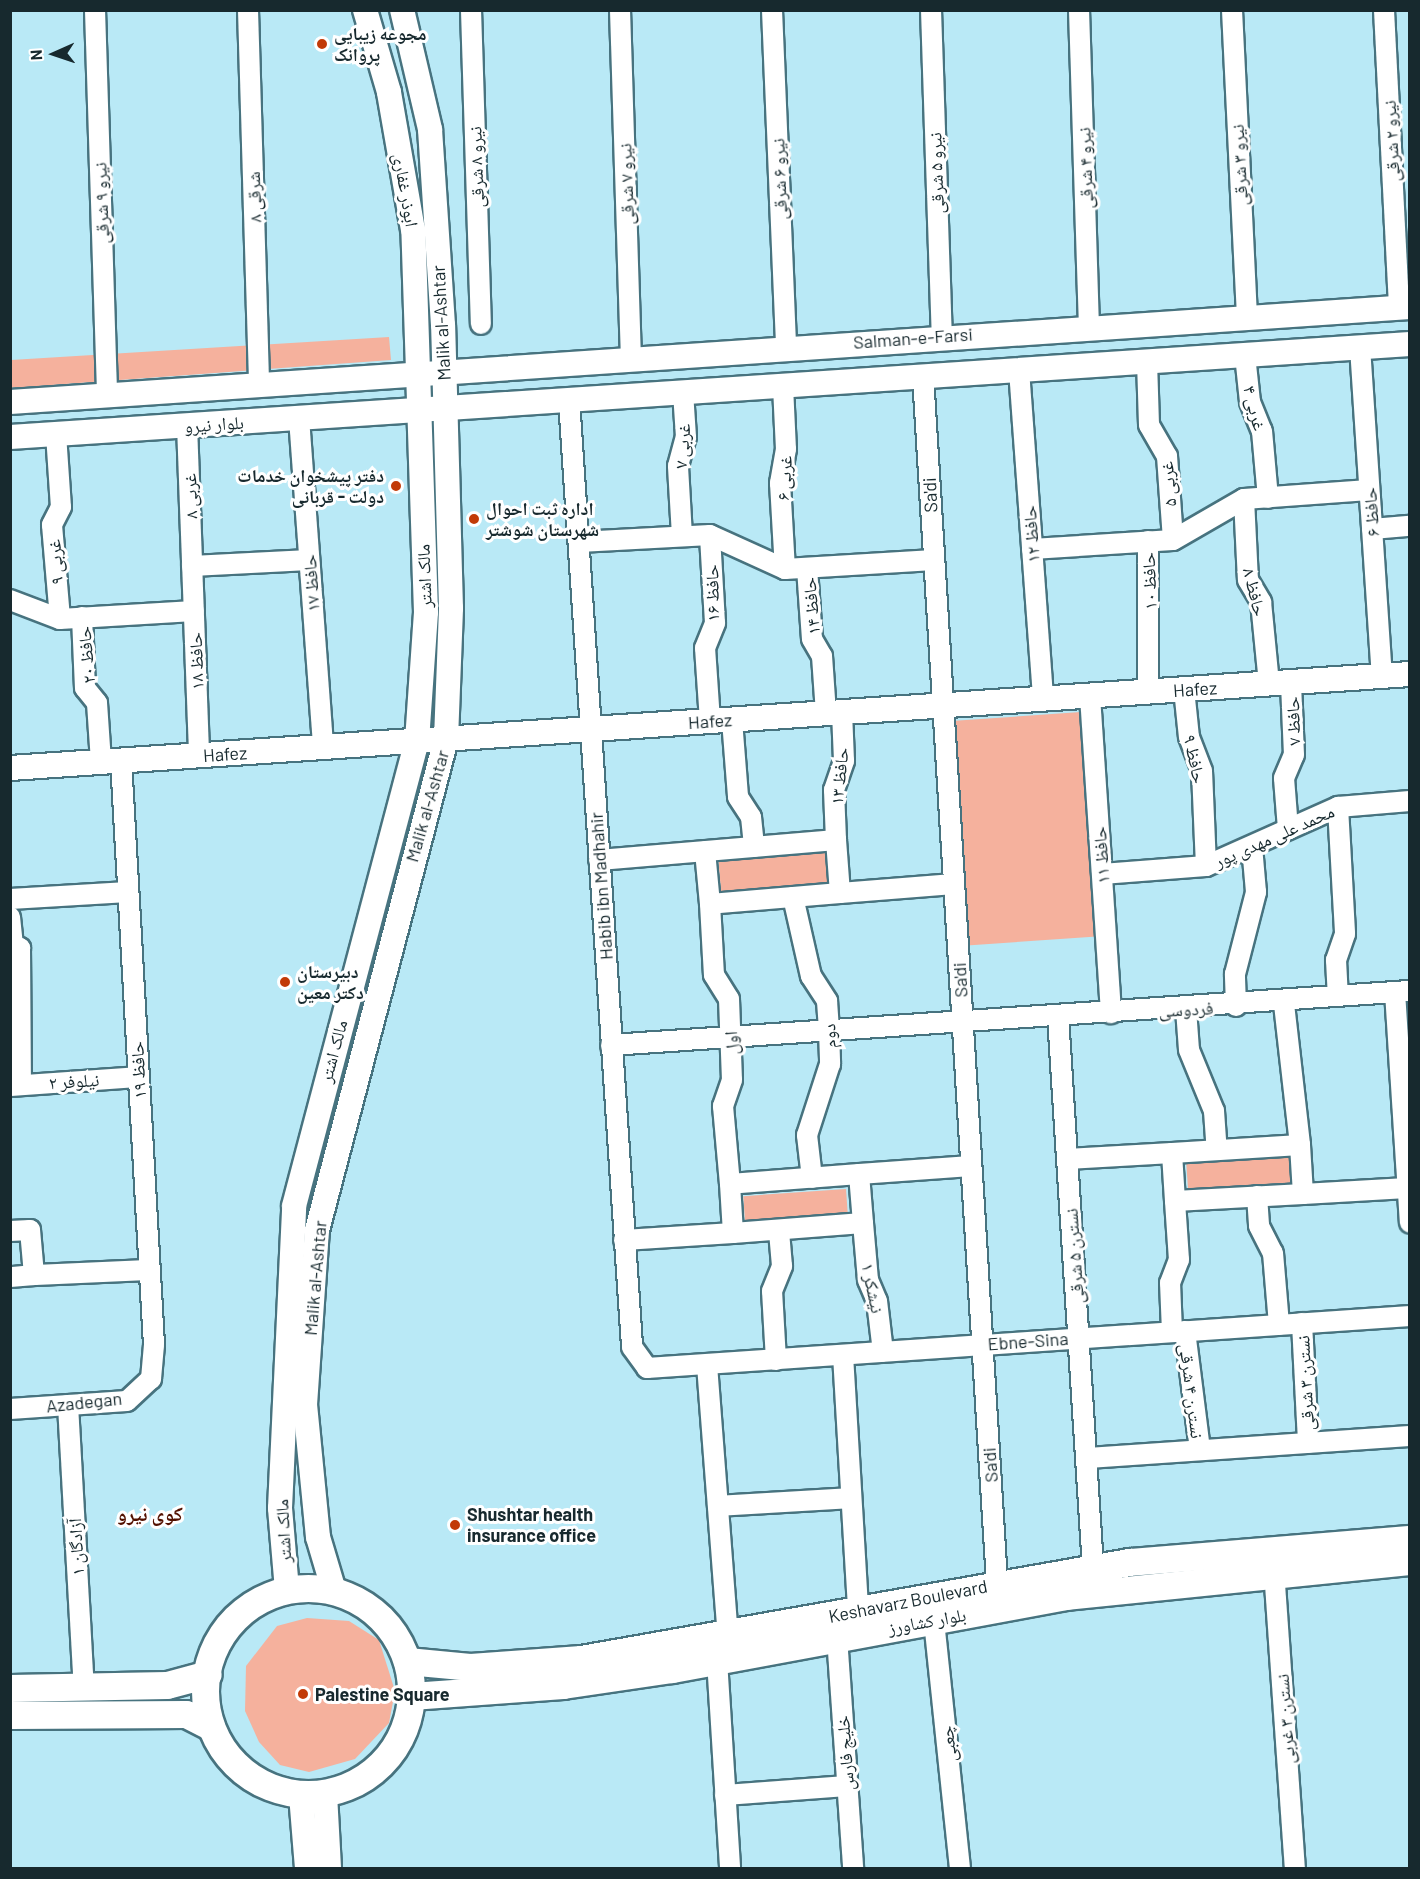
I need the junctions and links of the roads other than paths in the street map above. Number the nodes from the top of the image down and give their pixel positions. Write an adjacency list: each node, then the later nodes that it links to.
1 (95, 10): 30 (street, نیرو ۹ شرقی)
2 (248, 10): 27 (street, ۸ شرقی)
3 (365, 10): 25 (street, ابوذر غفاری)
4 (402, 10): 24 (street, Malik al-Ashtar)
5 (471, 10): 14 (street, نیرو ۸ شرقی)
6 (620, 10): 21 (street, نیرو ۷ شرقی)
7 (772, 10): 18 (street, نیرو ۶ شرقی)
8 (931, 10): 16 (street, نیرو ۵ شرقی)
9 (1079, 10): 15 (street, نیرو ۴ شرقی)
10 (1232, 10): 13 (street, نیرو ۳ شرقی)
11 (1384, 10): 12 (street, نیرو ۲ شرقی)
12 (1404, 307): 13 (street, Salman-e-Farsi)
13 (1247, 319): 15 (street, Salman-e-Farsi)
14 (481, 324)
15 (1089, 326): 16 (street, Salman-e-Farsi)
16 (942, 336): 18 (street, Salman-e-Farsi)
17 (1410, 344): 19 (street)
18 (786, 347): 21 (street, Salman-e-Farsi)
19 (1360, 347): 20 (street); 39 (street, حافظ ۶)
20 (1245, 355): 22 (street); 40 (street, ۴ غربی)
21 (631, 358): 24 (street, Salman-e-Farsi)
22 (1147, 361): 23 (street); 46 (street, ۵ غربی)
23 (1019, 370): 26 (street); 49 (street, حافظ ۱۲)
24 (444, 371): 25 (street, Salman-e-Farsi); 33 (street, Malik al-Ashtar)
25 (417, 373): 27 (street, بلوار نیرو); 34 (street, Malik al-Ashtar)
26 (923, 376): 28 (street); 51 (street, Sa'di)
27 (260, 384): 30 (street, بلوار نیرو)
28 (783, 386): 29 (street); 54 (street, ۶ غربی)
29 (683, 392): 31 (street); 45 (street, ۷ غربی)
30 (107, 395): 32 (street, بلوار نیرو)
31 (569, 400): 33 (street); 47 (street, Habib ibn Madhahir)
32 (10, 402)
33 (445, 408): 34 (street); 70 (street, Malik al-Ashtar)
34 (417, 410): 35 (street, بلوار نیرو); 71 (street, مالک اشتر)
35 (299, 418): 36 (street, بلوار نیرو); 50 (street, حافظ ۱۷)
36 (187, 425): 37 (street, بلوار نیرو); 52 (street, ۸ غربی)
37 (56, 434): 38 (street, بلوار نیرو); 58 (street, ۹ غربی)
38 (10, 437)
39 (1369, 490): 40 (street); 43 (street, حافظ ۶)
40 (1268, 498): 41 (street)
41 (1244, 500): 46 (street); 61 (street, حافظ ۸)
42 (1410, 526): 43 (street)
43 (1372, 529): 60 (street, حافظ ۶)
44 (710, 535): 45 (street); 54 (street); 68 (street, حافظ ۱۶)
45 (682, 536): 47 (street)
46 (1173, 540): 48 (street)
47 (579, 542): 69 (street, Habib ibn Madhahir)
48 (1148, 542): 49 (street); 63 (street, حافظ ۱۰)
49 (1032, 549): 65 (street, حافظ ۱۲)
50 (309, 560): 52 (street); 72 (street, حافظ ۱۷)
51 (934, 560): 53 (street); 66 (street, Sa'di)
52 (192, 566): 56 (street, حافظ ۱۸)
53 (807, 568): 54 (street); 67 (street, حافظ ۱۴)
54 (785, 569)
55 (10, 600): 58 (street)
56 (194, 611): 57 (street); 73 (street, حافظ ۱۸)
57 (82, 617): 58 (street); 74 (street, حافظ ۲۰)
58 (60, 619)
59 (1410, 674): 60 (street, Hafez)
60 (1382, 676): 61 (street, Hafez)
61 (1280, 683): 62 (street, Hafez); 78 (street, حافظ ۷)
62 (1184, 689): 63 (street, Hafez); 84 (street, حافظ ۹)
63 (1148, 692): 64 (street, Hafez)
64 (1090, 696): 65 (street, Hafez); 85 (street, حافظ ۱۱)
65 (1043, 699): 66 (street, Hafez)
66 (943, 706): 67 (street, Hafez); 86 (street, Sa'di)
67 (834, 713): 68 (street, Hafez); 79 (street, حافظ ۱۳)
68 (721, 720): 69 (street, Hafez); 81 (street, حافظ ۱۶)
69 (591, 729): 70 (street, Hafez); 83 (street, Habib ibn Madhahir)
70 (446, 739): 71 (street, Hafez); 156 (street, Malik al-Ashtar)
71 (417, 741): 72 (street, Hafez); 155 (street, مالک اشتر)
72 (323, 747): 73 (street, Hafez)
73 (199, 756): 74 (street, Hafez)
74 (111, 762): 75 (street, Hafez); 87 (street, حافظ ۱۹)
75 (10, 768)
76 (1410, 801): 77 (street, محمد علی مهدی پور)
77 (1338, 807): 78 (street, محمد علی مهدی پور); 95 (street)
78 (1288, 829): 80 (street, محمد علی مهدی پور)
79 (836, 840): 81 (street); 88 (street, حافظ ۱۳)
80 (1252, 846): 84 (street, محمد علی مهدی پور); 97 (street)
81 (754, 847): 82 (street)
82 (705, 851): 83 (street); 91 (street, اول)
83 (599, 860): 104 (street, Habib ibn Madhahir)
84 (1206, 866): 85 (street, محمد علی مهدی پور)
85 (1102, 874): 99 (street, حافظ ۱۱)
86 (954, 884): 88 (street); 101 (street, Sa'di)
87 (128, 892): 90 (street); 105 (street, حافظ ۱۹)
88 (840, 893): 89 (street)
89 (794, 897): 91 (street); 102 (street, دوم)
90 (10, 899)
91 (710, 904): 103 (street, اول)
92 (10, 917): 93 (street)
93 (12, 945): 106 (street)
94 (1402, 991): 95 (street, فردوسی); 109 (street)
95 (1338, 996): 96 (street, فردوسی)
96 (1284, 1004): 97 (street, فردوسی); 107 (street)
97 (1236, 1006): 98 (street, فردوسی)
98 (1186, 1009): 99 (street, فردوسی); 108 (street)
99 (1111, 1013): 100 (street, فردوسی)
100 (1058, 1016): 101 (street, فردوسی); 111 (street, نسترن ۵ شرقی)
101 (962, 1022): 102 (street, فردوسی); 112 (street, Sa'di)
102 (829, 1031): 103 (street, فردوسی); 114 (street, دوم)
103 (730, 1038): 104 (street, فردوسی); 115 (street, اول)
104 (611, 1045): 125 (street, Habib ibn Madhahir)
105 (138, 1077): 106 (street, نیلوفر ۲); 126 (street, حافظ ۱۹)
106 (16, 1085)
107 (1300, 1146): 108 (street); 117 (street)
108 (1217, 1150): 110 (street)
109 (1407, 1150): 116 (street)
110 (1172, 1153): 111 (street); 119 (street, نسترن ۴ شرقی)
111 (1067, 1159): 133 (street, نسترن ۵ شرقی)
112 (971, 1166): 113 (street); 134 (street, Sa'di)
113 (860, 1174): 114 (street); 120 (street, نیشکر ۱)
114 (812, 1178): 115 (street)
115 (730, 1184): 124 (street, اول)
116 (1407, 1188): 117 (street); 121 (street)
117 (1303, 1194): 118 (street)
118 (1257, 1196): 119 (street); 131 (street, نسترن ۳ شرقی)
119 (1175, 1201): 132 (street, نسترن ۴ شرقی)
120 (863, 1223): 123 (street); 135 (street, نیشکر ۱)
121 (1410, 1223)
122 (20, 1230): 127 (street)
123 (779, 1230): 124 (street); 137 (street)
124 (733, 1233): 125 (street)
125 (624, 1240): 139 (street, Habib ibn Madhahir)
126 (149, 1270): 127 (street); 140 (street, حافظ ۱۹)
127 (34, 1275): 128 (street)
128 (10, 1277)
129 (1410, 1317): 130 (street, Ebne-Sina)
130 (1302, 1323): 131 (street, Ebne-Sina); 145 (street, نسترن ۳ شرقی)
131 (1279, 1325): 132 (street, Ebne-Sina)
132 (1178, 1331): 133 (street, Ebne-Sina); 146 (street, نسترن ۴ شرقی)
133 (1079, 1338): 134 (street, Ebne-Sina); 147 (street, نسترن ۵ شرقی)
134 (982, 1345): 135 (street, Ebne-Sina); 154 (street, Sa'di)
135 (883, 1352): 136 (street, Ebne-Sina)
136 (843, 1355): 137 (street, Ebne-Sina); 148 (street)
137 (776, 1360): 138 (street, Ebne-Sina)
138 (707, 1365): 139 (street, Ebne-Sina); 149 (street)
139 (647, 1368)
140 (150, 1379): 142 (street, Azadegan)
141 (10, 1397): 143 (street)
142 (68, 1405): 143 (street, Azadegan); 164 (street, آزادگان ۱)
143 (11, 1409)
144 (1410, 1436): 145 (street)
145 (1308, 1443): 146 (street)
146 (1200, 1450): 147 (street)
147 (1087, 1458): 152 (street, نسترن ۵ شرقی)
148 (851, 1498): 149 (street); 157 (street)
149 (718, 1506): 160 (street)
150 (1410, 1539): 152 (main road, Keshavarz Boulevard)
151 (1410, 1561): 153 (main road, بلوار کشاورز)
152 (1094, 1568): 154 (main road, Keshavarz Boulevard)
153 (1274, 1570): 158 (main road, بلوار کشاورز); 176 (street, نسترن ۳ غربی)
154 (997, 1584): 157 (main road, Keshavarz Boulevard)
155 (287, 1590): 156 (main road); 162 (main road)
156 (334, 1591): 161 (main road)
157 (858, 1611): 160 (main road, Keshavarz Boulevard)
158 (934, 1620): 159 (main road, بلوار کشاورز); 175 (street, چعبی)
159 (837, 1637): 160 (main road, بلوار کشاورز); 168 (street, خلیج فارس)
160 (722, 1648): 161 (main road, Keshavarz Boulevard); 165 (main road, بلوار کشاورز); 170 (street)
161 (407, 1661): 165 (main road)
162 (208, 1674): 164 (main road); 167 (main road)
163 (10, 1688): 164 (main road)
164 (84, 1690)
165 (411, 1696): 169 (main road)
166 (10, 1715): 167 (main road)
167 (211, 1727): 169 (main road)
168 (847, 1786): 170 (street); 174 (street, خلیج فارس)
169 (313, 1794): 171 (street); 172 (street)
170 (725, 1795): 173 (street)
171 (307, 1869)
172 (329, 1869)
173 (730, 1869)
174 (853, 1869)
175 (960, 1869)
176 (1295, 1869)

